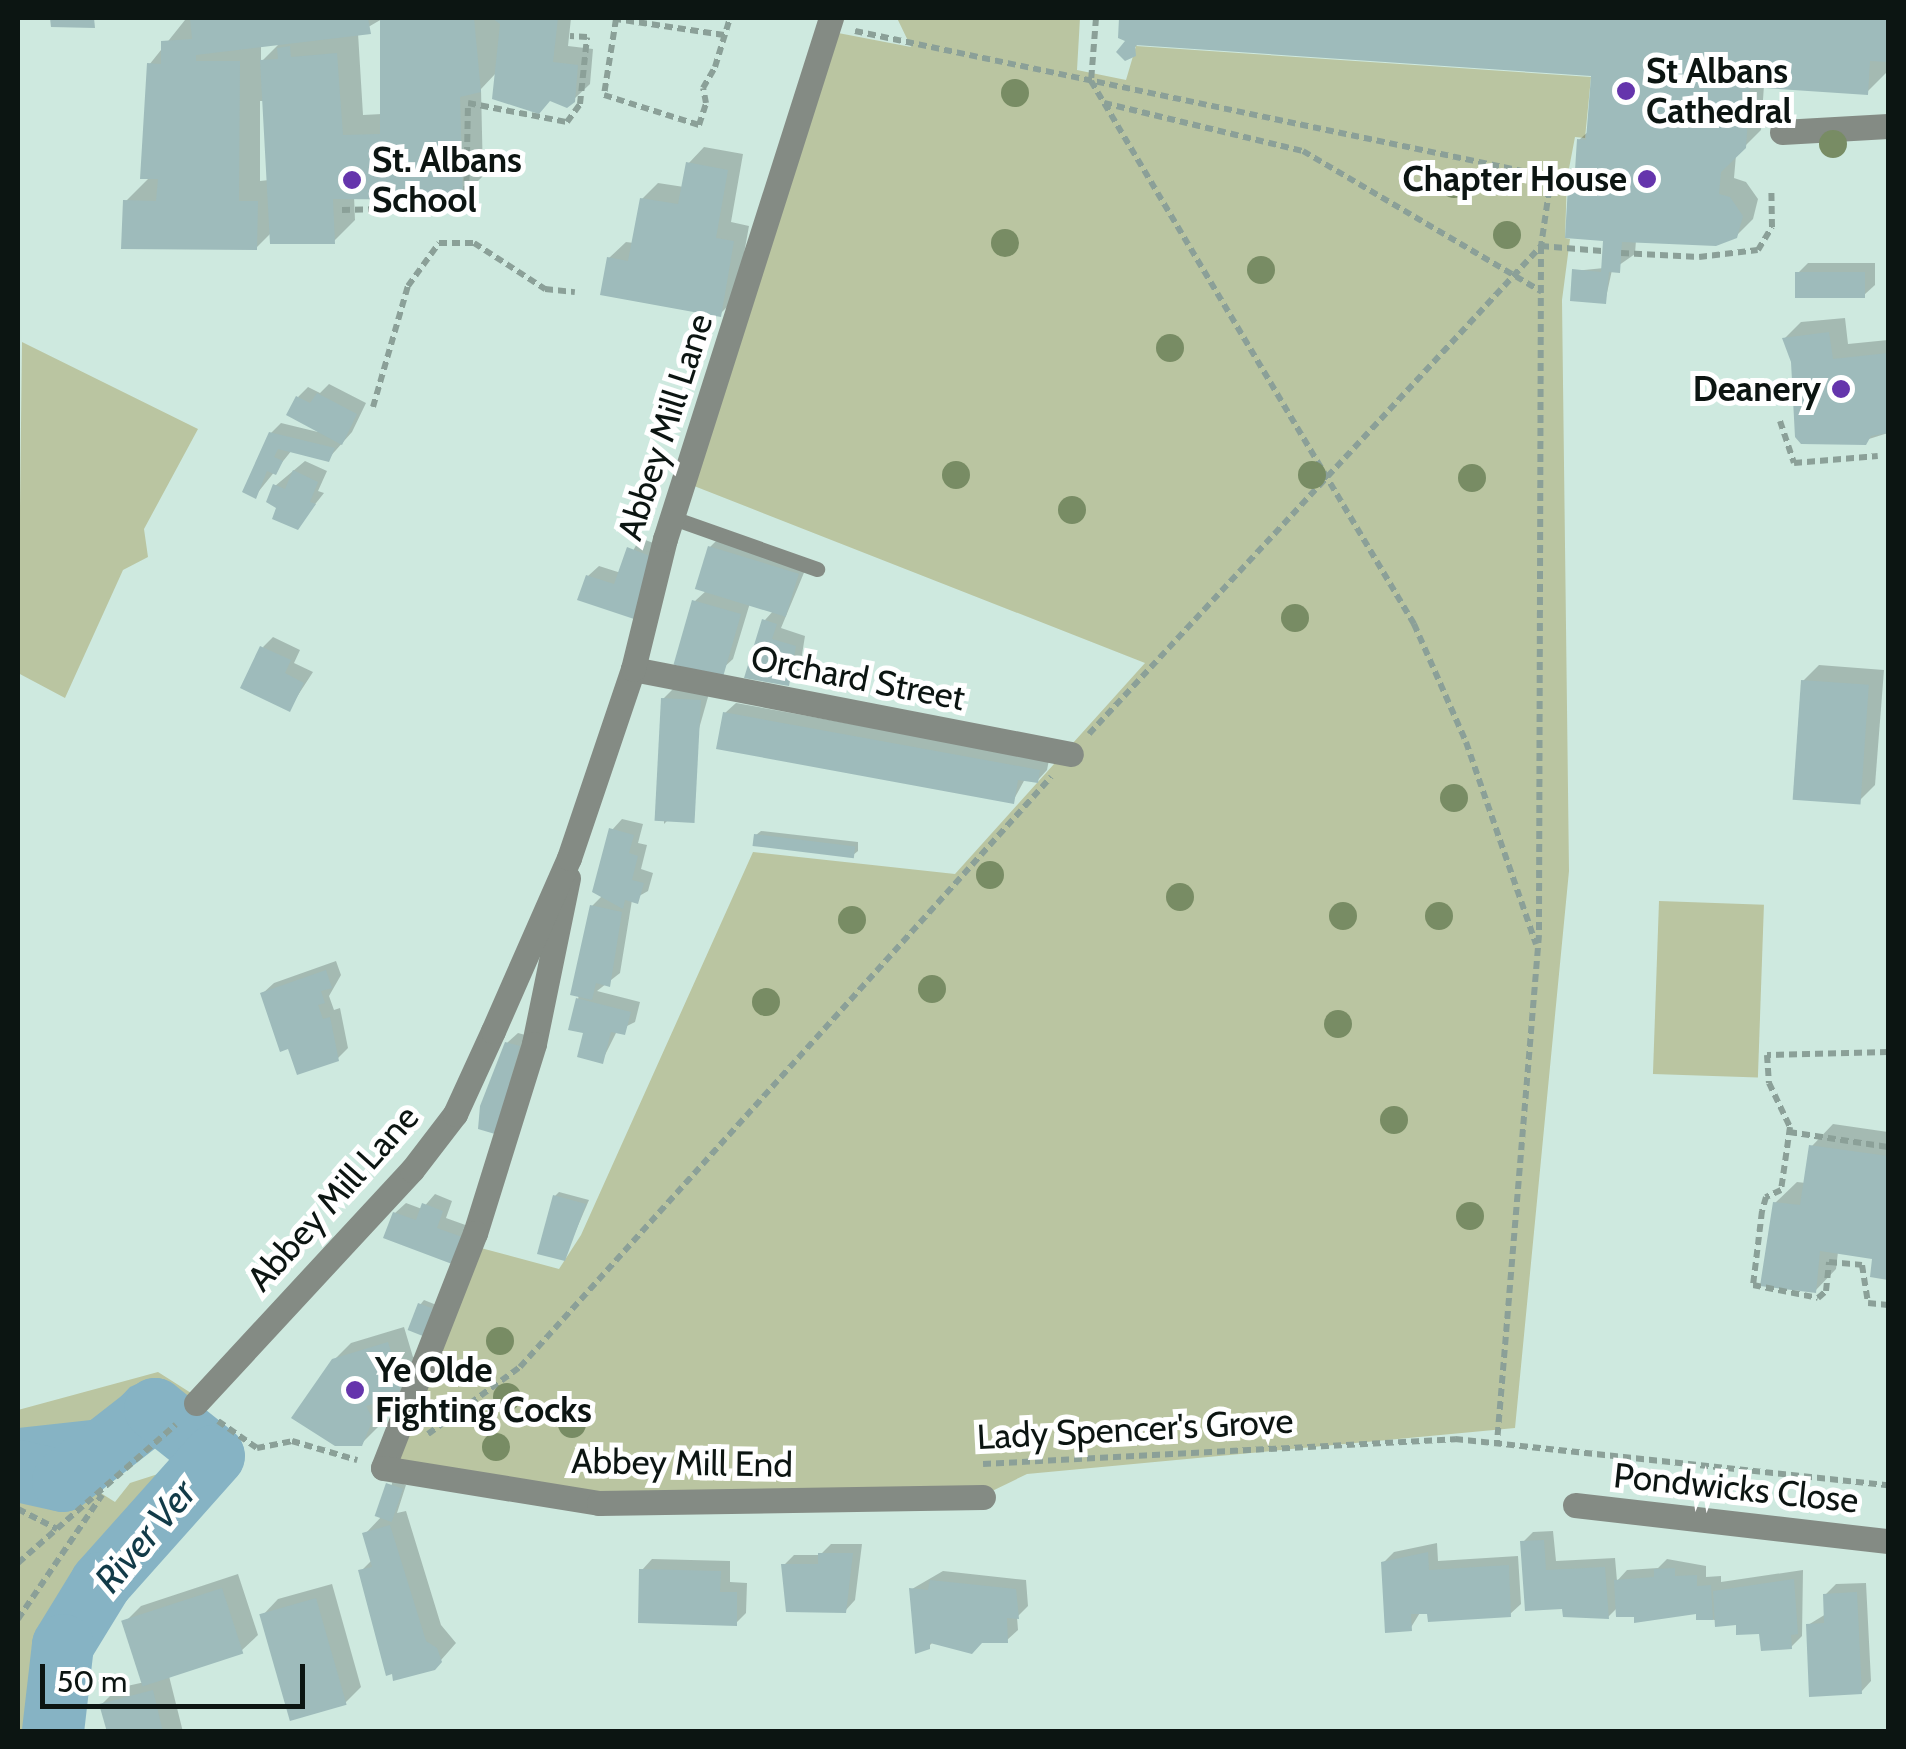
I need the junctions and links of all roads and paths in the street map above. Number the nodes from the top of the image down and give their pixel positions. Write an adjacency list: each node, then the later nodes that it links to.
1 (730, 18): 5 (path)
2 (1096, 18): 6 (path)
3 (830, 22): 6 (path); 22 (street, Abbey Mill Lane)
4 (570, 36): 11 (path)
5 (724, 36): 5 (path)
6 (1092, 81): 7 (path); 12 (path)
7 (1103, 102): 15 (path); 21 (path)
8 (1888, 126): 9 (street)
9 (1782, 132)
10 (1770, 188): 14 (path)
11 (342, 210)
12 (1541, 246): 13 (path); 15 (path); 17 (path)
13 (1602, 251)
14 (1621, 252)
15 (1511, 274): 17 (path); 21 (path)
16 (576, 292): 18 (path)
17 (1543, 292): 27 (path)
18 (373, 407)
19 (1780, 421): 20 (path)
20 (1878, 456)
21 (1324, 474): 25 (path); 27 (path)
22 (673, 518): 23 (lane); 24 (street, Abbey Mill Lane)
23 (816, 570)
24 (633, 669): 25 (street, Orchard Street); 26 (street, Abbey Mill Lane)
25 (1071, 754): 35 (path)
26 (569, 858): 32 (street, Abbey Mill Lane); 35 (street, Abbey Mill Lane)
27 (1538, 948): 33 (path)
28 (1888, 1052): 29 (path)
29 (1789, 1132): 30 (path); 31 (path)
30 (1888, 1147)
31 (1888, 1305)
32 (196, 1403): 35 (path); 37 (path)
33 (1497, 1443): 34 (path, Lady Spencer's Grove); 36 (path, Lady Spencer's Grove)
34 (980, 1464)
35 (383, 1468): 38 (street, Abbey Mill End)
36 (1888, 1485)
37 (105, 1490): 41 (path); 44 (path)
38 (983, 1497)
39 (1575, 1505): 42 (street, Pondwicks Close)
40 (18, 1509): 41 (path)
41 (58, 1529): 43 (path)
42 (1888, 1541)
43 (18, 1563)
44 (18, 1619)

